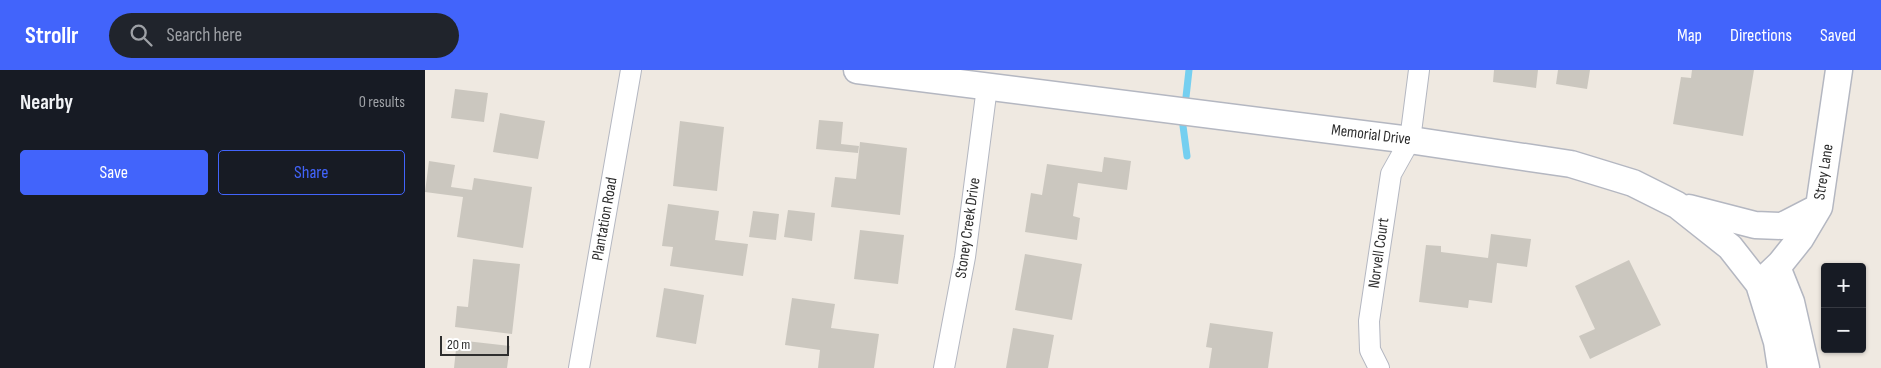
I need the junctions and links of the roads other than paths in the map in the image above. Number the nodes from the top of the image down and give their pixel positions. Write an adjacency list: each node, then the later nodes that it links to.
1 (631, 70): 10 (street, Plantation Road)
2 (857, 70): 5 (street, Memorial Drive)
3 (1419, 70): 6 (street)
4 (1839, 70): 8 (street, Strey Lane)
5 (987, 86): 6 (street, Memorial Drive); 11 (street, Stoney Creek Drive)
6 (1410, 140): 7 (street, Memorial Drive); 12 (street, Norvell Court)
7 (1677, 205): 8 (street); 9 (street, Memorial Drive)
8 (1819, 207): 9 (street, Strey Lane)
9 (1768, 275): 13 (street, Memorial Drive); 14 (street)
10 (579, 368)
11 (944, 368)
12 (1379, 368)
13 (1781, 368)
14 (1806, 368)

